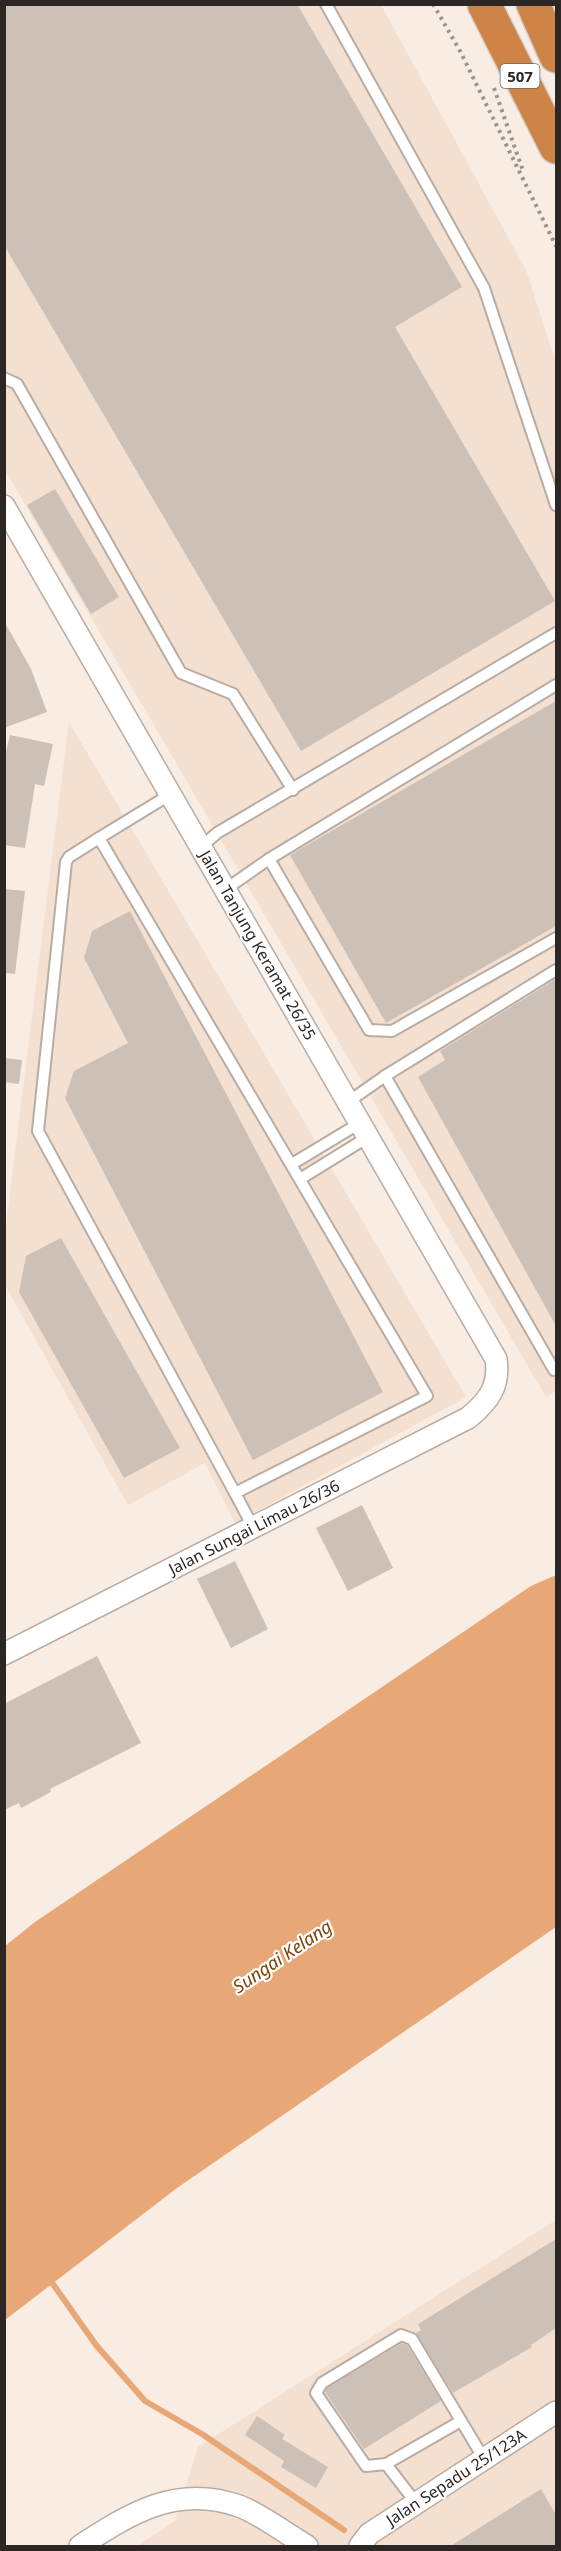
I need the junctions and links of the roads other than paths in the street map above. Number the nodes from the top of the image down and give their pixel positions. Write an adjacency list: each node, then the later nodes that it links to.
1 (326, 4): 7 (lane)
2 (484, 4): 5 (highway, 507)
3 (533, 4): 4 (highway)
4 (556, 56)
5 (556, 147)
6 (4, 378): 11 (lane)
7 (556, 505)
8 (4, 506): 12 (street, Jalan Tanjung Keramat 26/35)
9 (556, 633): 11 (lane)
10 (556, 685): 15 (lane)
11 (293, 790): 14 (lane)
12 (171, 794): 13 (lane); 14 (street, Jalan Tanjung Keramat 26/35)
13 (99, 838): 22 (lane); 26 (lane)
14 (201, 847): 16 (street, Jalan Tanjung Keramat 26/35)
15 (269, 859): 16 (lane); 17 (lane)
16 (225, 890): 20 (street, Jalan Tanjung Keramat 26/35)
17 (556, 938)
18 (556, 970): 19 (lane)
19 (385, 1076): 20 (lane); 24 (lane)
20 (348, 1102): 21 (street, Jalan Tanjung Keramat 26/35)
21 (364, 1130): 22 (lane); 23 (lane); 25 (street, Jalan Tanjung Keramat 26/35)
22 (292, 1164): 23 (lane)
23 (300, 1179): 26 (lane)
24 (556, 1369)
25 (495, 1388): 27 (street, Jalan Sungai Limau 26/36)
26 (235, 1493): 27 (lane)
27 (253, 1527): 28 (street, Jalan Sungai Limau 26/36)
28 (4, 1654)
29 (556, 2412): 31 (street, Jalan Sepadu 25/123A)
30 (461, 2421): 31 (lane); 32 (lane); 32 (lane)
31 (484, 2459): 33 (street, Jalan Sepadu 25/123A)
32 (386, 2464): 33 (lane)
33 (416, 2503): 36 (street, Jalan Sepadu 25/123A)
34 (80, 2547): 35 (street)
35 (307, 2547)
36 (360, 2547)

